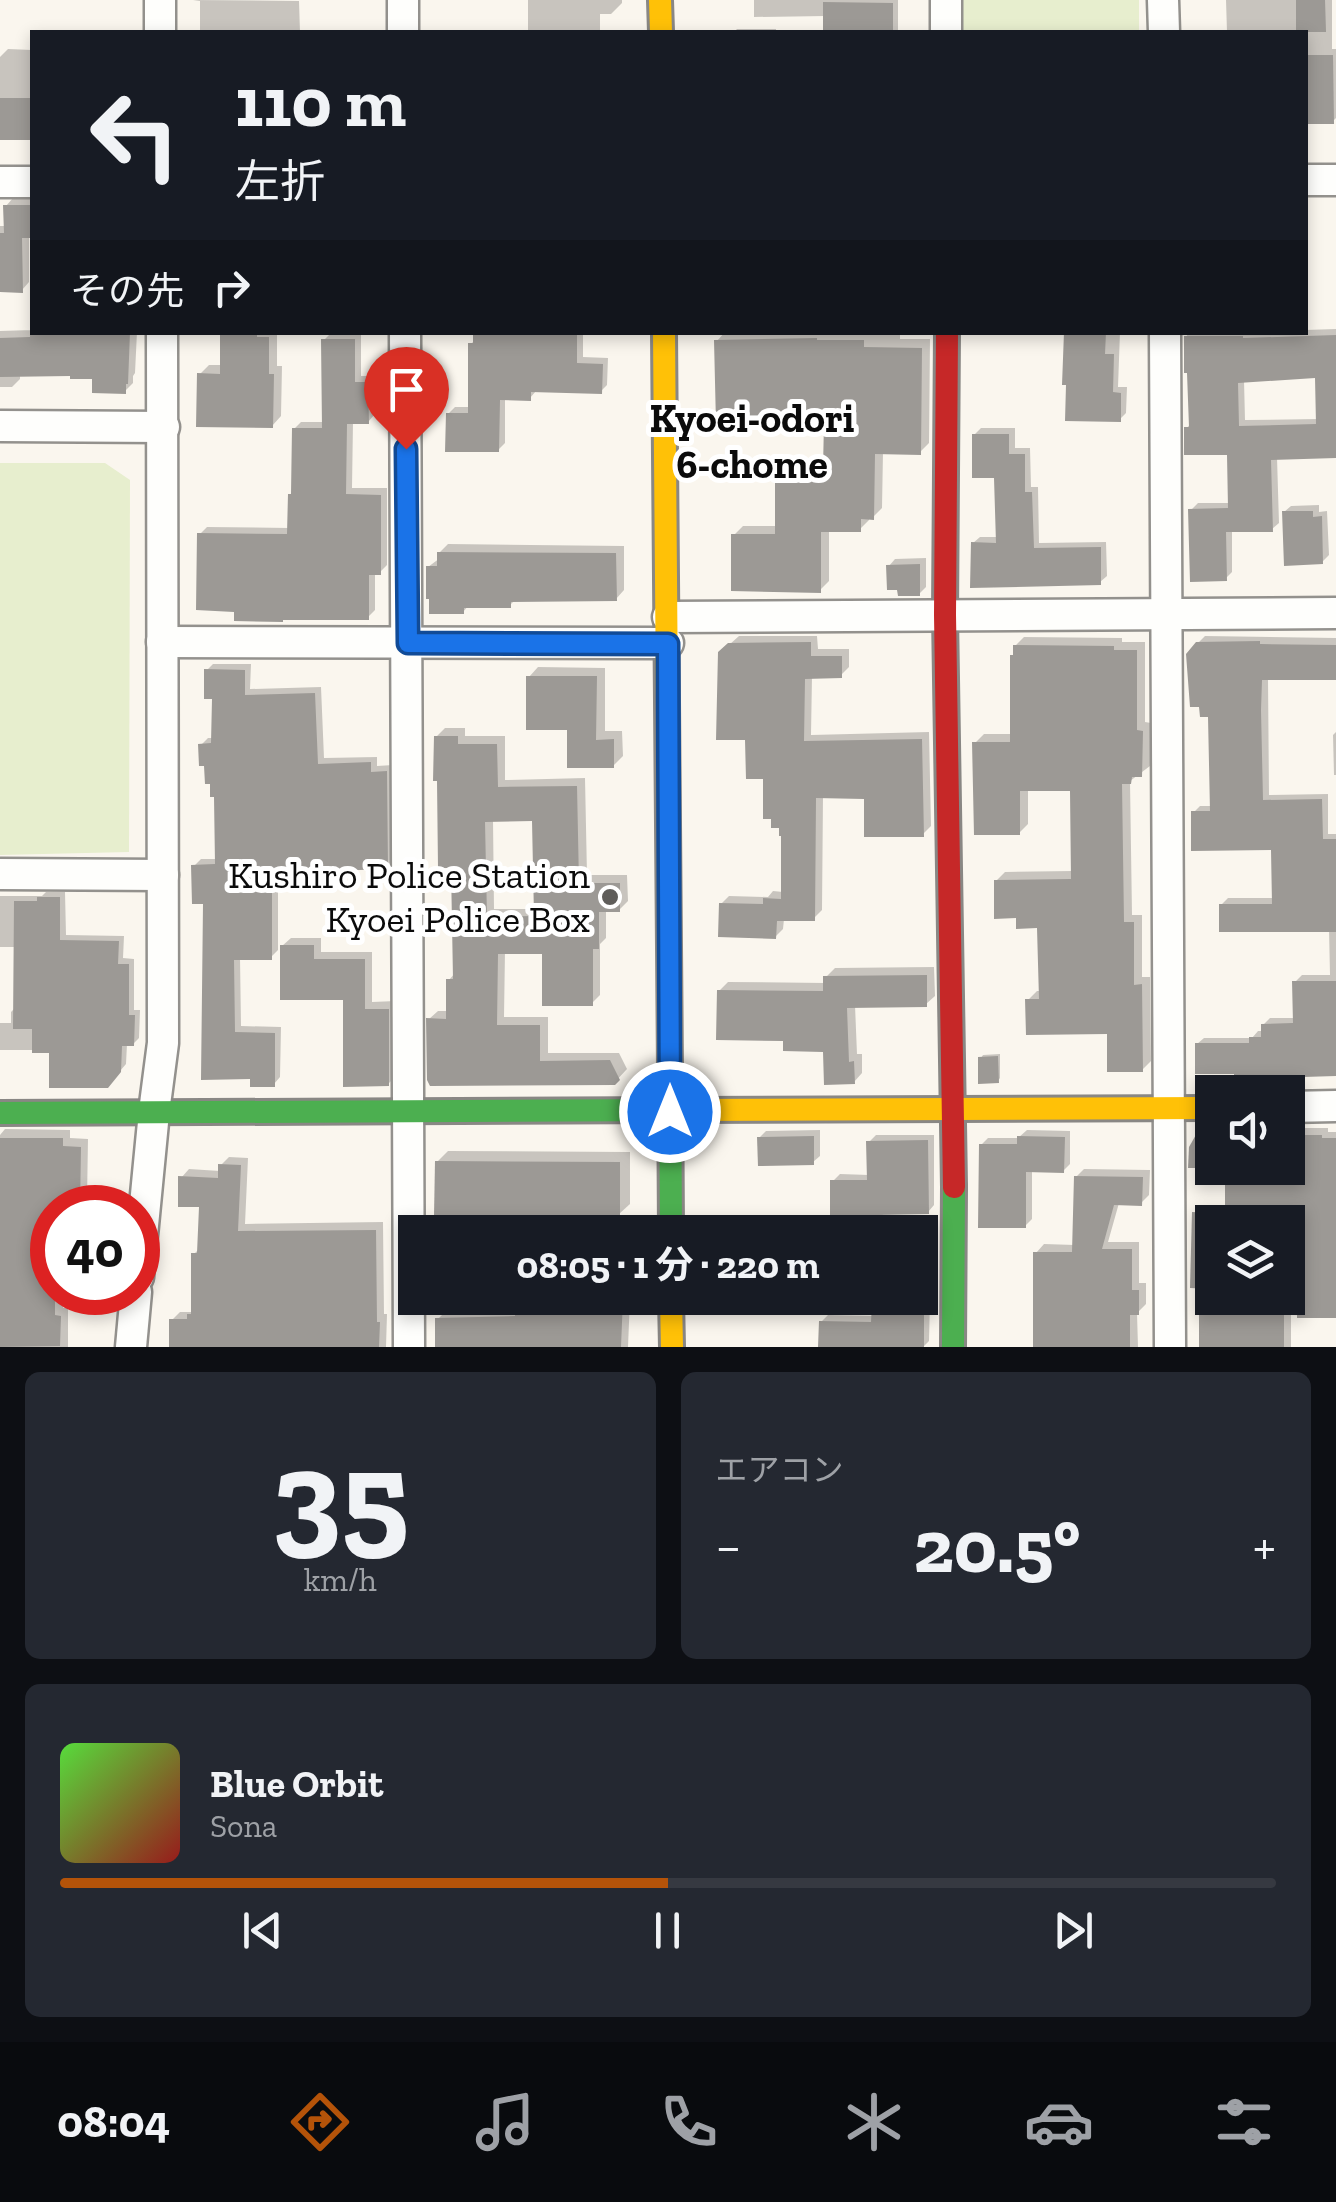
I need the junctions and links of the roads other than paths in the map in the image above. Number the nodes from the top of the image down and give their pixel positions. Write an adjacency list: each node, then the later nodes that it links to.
1 (160, 0): 6 (street)
2 (403, 0): 7 (street)
3 (660, 0): 8 (street)
4 (946, 0): 9 (street)
5 (1164, 0): 10 (street)
6 (160, 30)
7 (404, 30)
8 (660, 30)
9 (946, 30)
10 (1164, 30)
11 (1308, 180): 12 (street)
12 (1336, 180)
13 (0, 182): 14 (street)
14 (30, 182)
15 (162, 335): 21 (street)
16 (405, 335): 27 (street)
17 (664, 335): 25 (street)
18 (947, 335): 23 (street)
19 (1165, 335): 24 (street)
20 (0, 426): 21 (street)
21 (164, 427): 26 (street)
22 (1336, 613): 24 (street)
23 (945, 615): 24 (street); 25 (street); 34 (street)
24 (1165, 615): 32 (street)
25 (668, 630): 27 (street); 36 (street)
26 (162, 642): 27 (street); 29 (street)
27 (408, 643): 37 (street)
28 (0, 874): 29 (street)
29 (163, 875): 35 (street)
30 (1336, 1106): 31 (street)
31 (1305, 1107)
32 (1170, 1108): 33 (street); 34 (street); 47 (street)
33 (1195, 1108)
34 (954, 1110): 36 (street); 46 (street)
35 (154, 1112): 37 (street); 38 (street); 39 (street)
36 (670, 1112): 37 (street); 40 (street)
37 (408, 1113): 44 (street)
38 (0, 1114)
39 (147, 1185)
40 (671, 1215)
41 (133, 1315): 43 (street)
42 (671, 1315): 45 (street)
43 (130, 1347)
44 (409, 1347)
45 (672, 1347)
46 (953, 1347)
47 (1170, 1347)

